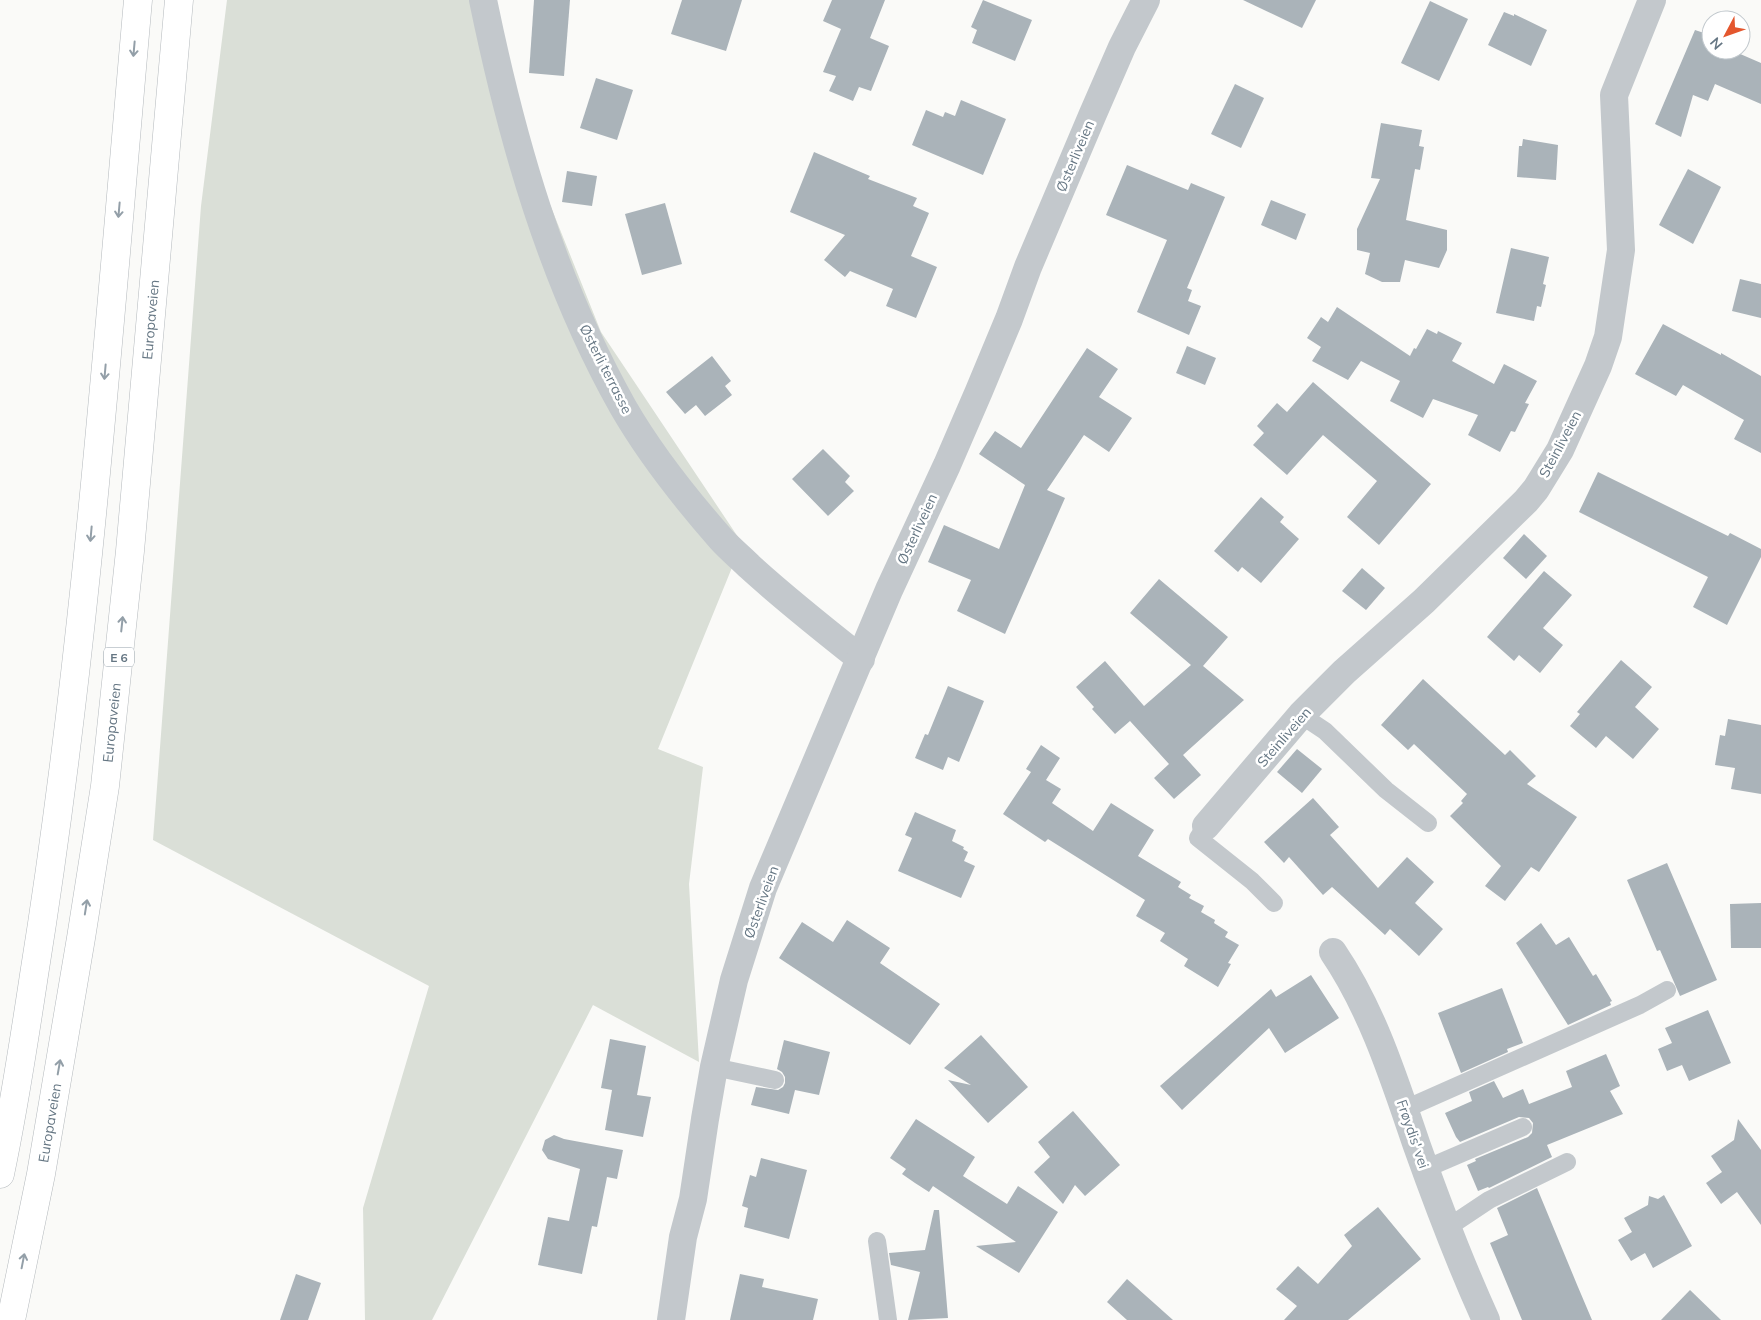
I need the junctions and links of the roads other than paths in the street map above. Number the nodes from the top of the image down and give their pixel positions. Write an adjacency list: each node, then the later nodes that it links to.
1 (138, 0): 19 (highway, one-way to 19)
2 (179, 0): 22 (highway, Europaveien / E 6, one-way to 2)
3 (483, 0): 6 (street, Østerli terrasse)
4 (1146, 0): 6 (street, Østerliveien)
5 (1652, 0): 7 (street, Steinliveien)
6 (861, 659): 13 (street, Østerliveien)
7 (1301, 715): 8 (lane); 9 (street, Steinliveien)
8 (1428, 823)
9 (1206, 826): 10 (lane)
10 (1274, 904)
11 (1332, 952): 15 (street, Frøydis' vei)
12 (1667, 990): 15 (lane)
13 (714, 1066): 14 (lane); 23 (street, Østerliveien)
14 (776, 1080)
15 (1405, 1109): 18 (street, Frøydis' vei)
16 (1524, 1127): 18 (lane)
17 (1567, 1162): 20 (lane)
18 (1426, 1169): 20 (street, Frøydis' vei)
19 (0, 1174)
20 (1448, 1228): 25 (street, Frøydis' vei)
21 (876, 1242): 24 (lane)
22 (11, 1320)
23 (671, 1320)
24 (888, 1320)
25 (1486, 1320)

